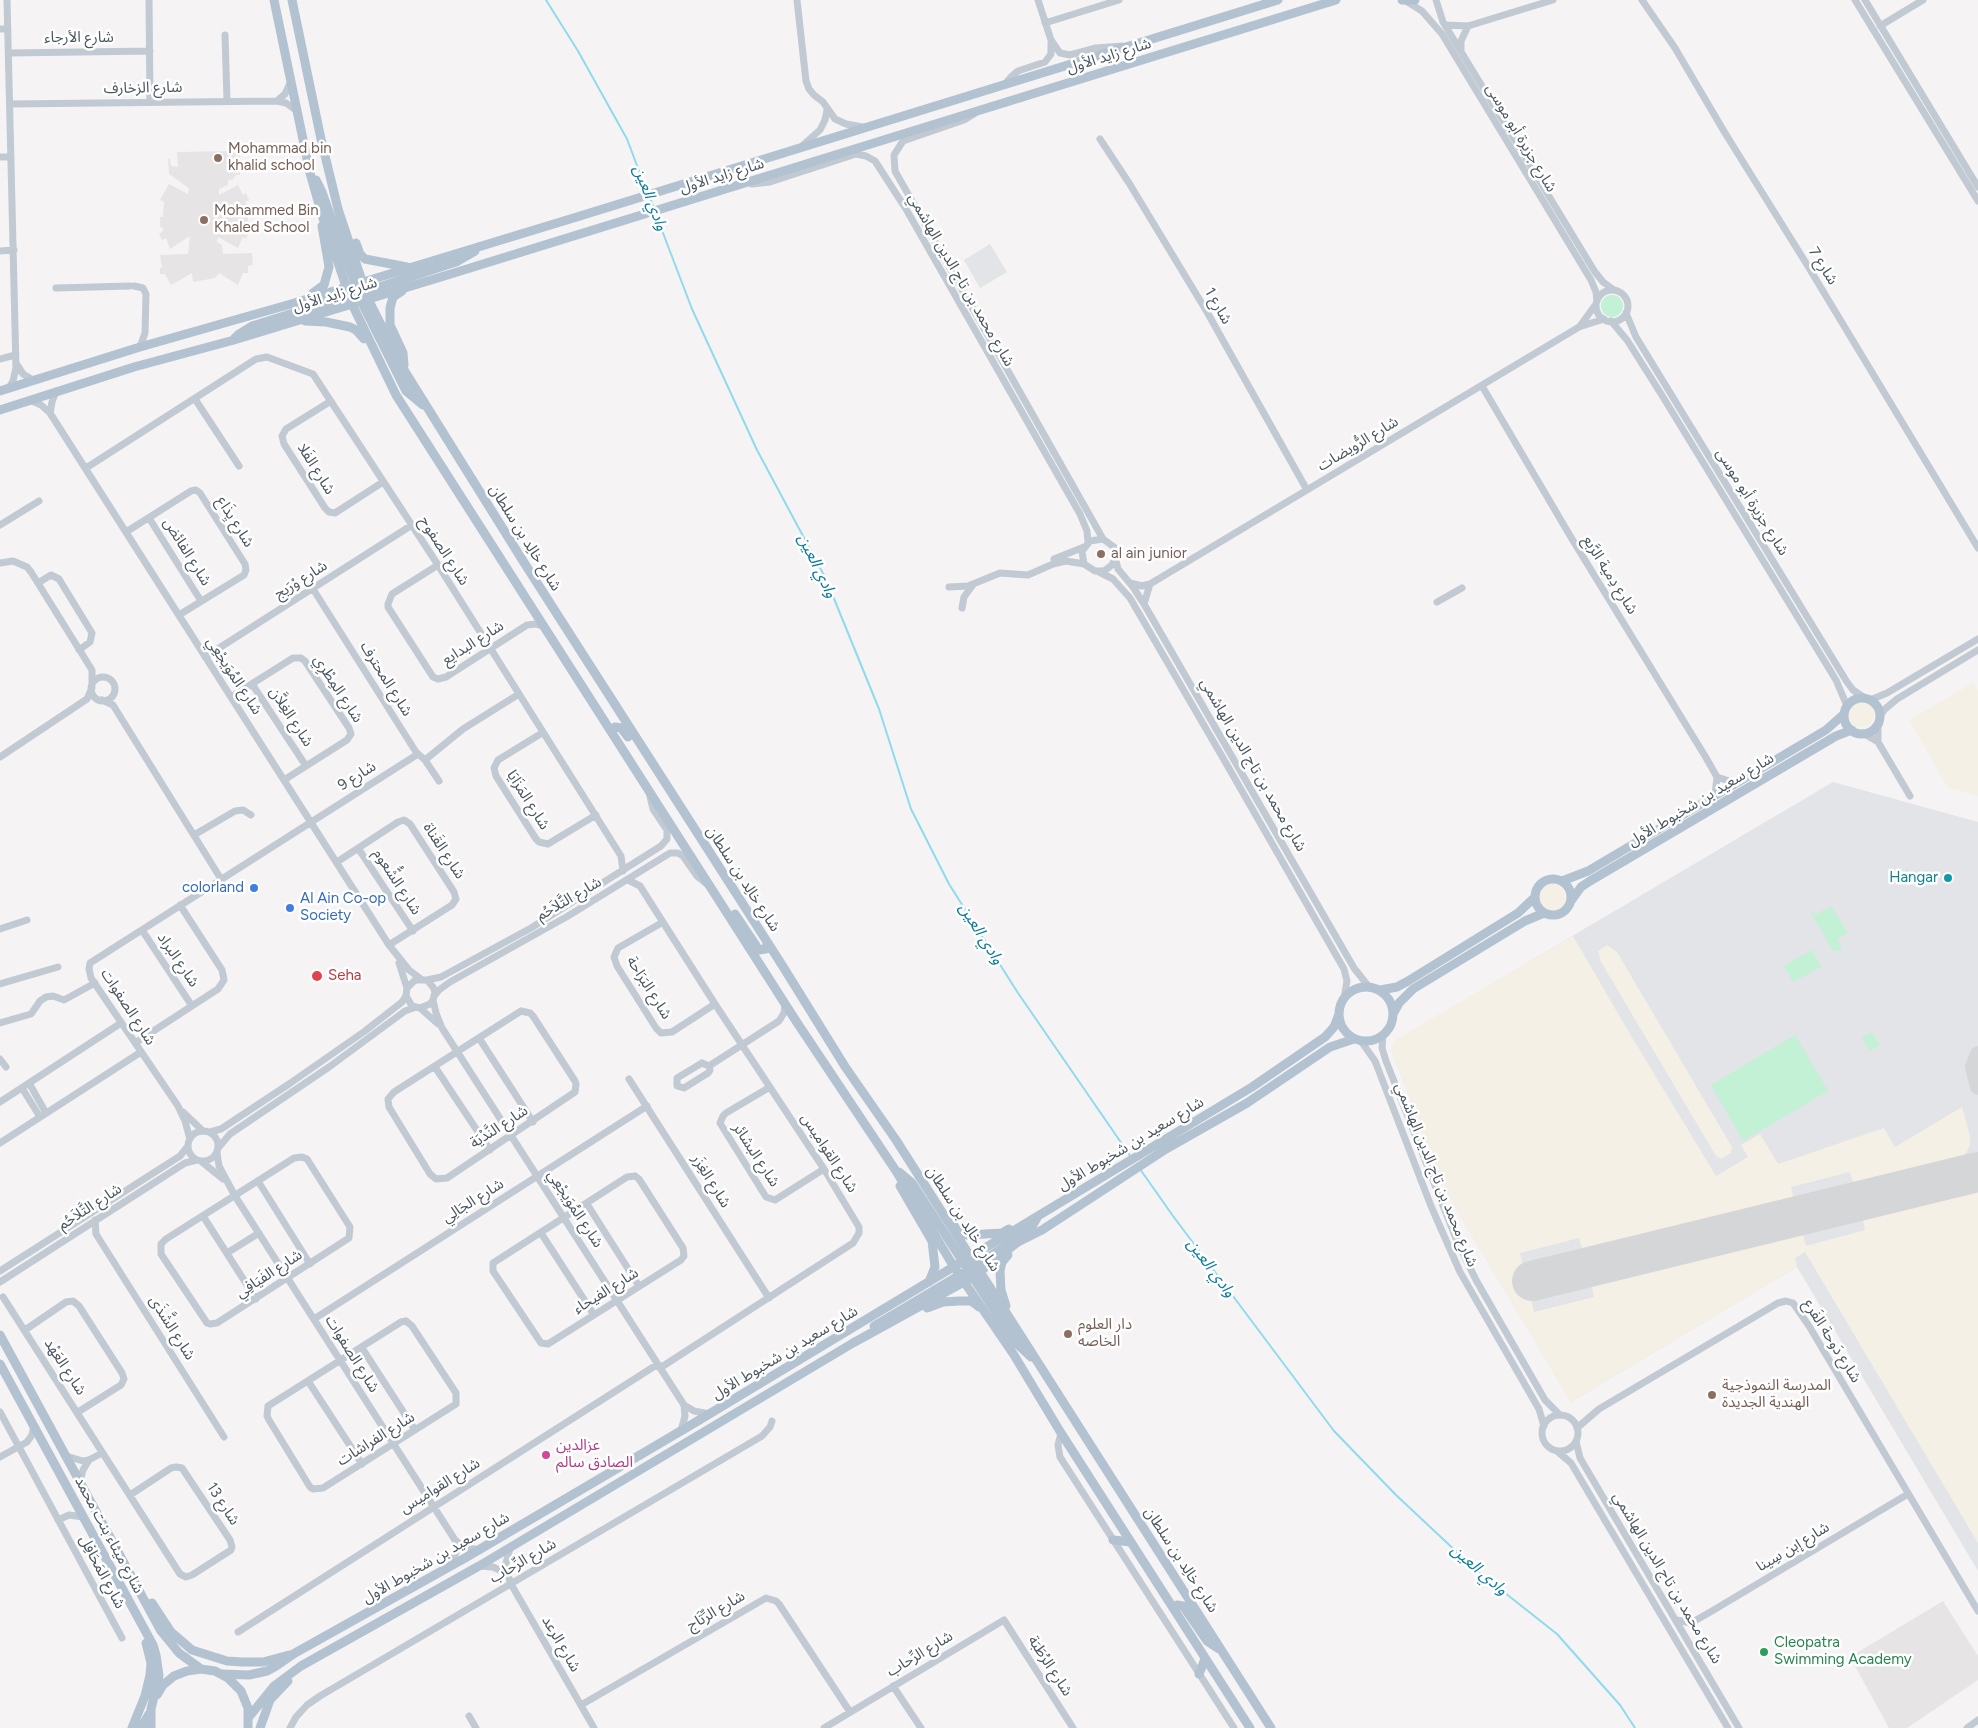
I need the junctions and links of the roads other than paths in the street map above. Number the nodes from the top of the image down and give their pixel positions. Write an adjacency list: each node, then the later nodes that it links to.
1 (7, 0): 21 (street)
2 (150, 0): 25 (street)
3 (274, 0): 28 (main road, شارع خالِد بن سلطان)
4 (292, 0): 46 (main road, شارع خالِد بن سلطان)
5 (797, 0): 34 (street)
6 (1038, 0): 17 (street)
7 (1119, 0): 17 (street)
8 (1278, 0): 24 (main road, شارع زايد الأول)
9 (1336, 0): 36 (main road, شارع زايد الأول)
10 (1408, 0): 56 (street, شارع جزيرة أبو موسى)
11 (1436, 0): 18 (street, شارع جزيرة أبو موسى)
12 (1553, 0): 19 (street)
13 (1642, 0): 91 (street, شارع 7)
14 (1855, 0): 45 (street)
15 (1865, 0): 20 (street)
16 (1923, 0): 20 (street)
17 (1045, 23): 23 (street)
18 (1445, 24): 19 (street); 27 (street, شارع جزيرة أبو موسى)
19 (1468, 26): 27 (street)
20 (1880, 26): 44 (street)
21 (4, 29): 26 (street)
22 (225, 35): 30 (street)
23 (1050, 40): 24 (street); 29 (street)
24 (1127, 46): 29 (main road, شارع زايد الأول)
25 (150, 51): 26 (street, شارع الأرجاء); 32 (street)
26 (9, 52): 33 (street)
27 (1461, 52): 54 (street, شارع جزيرة أبو موسى)
28 (291, 80): 31 (street); 35 (main road, شارع خالِد بن سلطان)
29 (1005, 84): 37 (main road, شارع زايد الأول)
30 (227, 101): 31 (street, شارع الزخارف); 32 (street, شارع الزخارف)
31 (277, 101): 35 (street, شارع الزخارف)
32 (150, 102): 33 (street, شارع الزخارف)
33 (10, 104): 41 (street)
34 (827, 110): 37 (street); 39 (street)
35 (298, 112): 42 (main road, شارع خالِد بن سلطان)
36 (975, 112): 43 (main road, شارع زايد الأول); 89 (street, شارع محمد بن تاج الدين الهاشمي)
37 (863, 127): 39 (main road, شارع زايد الأول)
38 (1100, 139): 83 (street, شارع 1)
39 (803, 146): 48 (main road, شارع زايد الأول)
40 (0, 157): 41 (street)
41 (11, 157): 49 (street)
42 (310, 173): 47 (main road, شارع خالِد بن سلطان); 55 (main road)
43 (737, 185): 52 (main road, شارع زايد الأول); 90 (street, شارع محمد بن تاج الدين الهاشمي)
44 (1978, 186)
45 (1978, 201)
46 (338, 210): 51 (main road); 55 (main road, شارع خالِد بن سلطان)
47 (322, 215): 55 (main road, شارع خالِد بن سلطان); 57 (main road)
48 (481, 246): 51 (main road, شارع زايد الأول); 55 (main road)
49 (14, 250): 50 (street); 67 (street)
50 (0, 251)
51 (410, 268): 55 (main road, شارع زايد الأول)
52 (412, 286): 55 (main road, شارع زايد الأول); 69 (main road)
53 (56, 288): 62 (street)
54 (1614, 290): 56 (street); 58 (street)
55 (357, 293): 57 (main road, شارع زايد الأول); 60 (main road, شارع زايد الأول); 63 (main road); 68 (main road, شارع خالِد بن سلطان); 69 (main road, شارع خالِد بن سلطان); 77 (main road)
56 (1596, 303): 59 (street); 61 (street, شارع الرُّويضات)
57 (291, 304): 64 (main road, شارع زايد الأول)
58 (1626, 313): 59 (street); 126 (street, شارع جزيرة أبو موسى)
59 (1607, 320): 61 (street, شارع الرُّويضات); 129 (street, شارع جزيرة أبو موسى)
60 (297, 321): 63 (main road, شارع زايد الأول); 68 (main road)
61 (1579, 327): 71 (street, شارع الرُّويضات)
62 (146, 329): 64 (street); 65 (street)
63 (234, 340): 73 (main road, شارع زايد الأول)
64 (160, 341): 65 (main road, شارع زايد الأول)
65 (140, 346): 70 (main road, شارع زايد الأول)
66 (0, 359): 67 (street)
67 (15, 359): 70 (street); 72 (street)
68 (381, 366): 108 (main road, شارع خالِد بن سلطان)
69 (404, 370): 77 (main road, شارع خالِد بن سلطان)
70 (33, 380): 72 (main road, شارع زايد الأول)
71 (1482, 386): 83 (street, شارع الرُّويضات); 141 (street, شارع دِمية الرَّبع)
72 (4, 390)
73 (56, 391): 75 (main road, شارع زايد الأول); 79 (street)
74 (195, 399): 76 (street, شارع الصفوح); 80 (street); 81 (street, شارع الصفوح)
75 (30, 400): 78 (main road, شارع زايد الأول); 79 (street, شارع المُوَيجْعِي)
76 (331, 401): 82 (street, شارع الصفوح); 82 (street, شارع الفَلا)
77 (425, 406): 140 (main road, شارع خالِد بن سلطان)
78 (0, 410)
79 (50, 414): 81 (street, شارع المُوَيجْعِي)
80 (239, 466)
81 (86, 468): 88 (street, شارع المُوَيجْعِي)
82 (383, 482): 87 (street, شارع الصفوح)
83 (1307, 490): 100 (street, شارع الرُّويضات)
84 (39, 502): 86 (street)
85 (149, 518): 88 (street, شارع يِذَاع); 105 (street, شارع الفائض); 105 (street, شارع يِذَاع)
86 (0, 525)
87 (412, 525): 95 (street, شارع الصفوح); 104 (street, شارع وْرَيج)
88 (126, 532): 110 (street, شارع المُوَيجْعِي)
89 (1103, 538): 90 (street); 92 (street)
90 (1086, 545): 94 (street); 96 (street)
91 (1978, 548)
92 (1115, 557): 97 (street); 99 (street, شارع محمد بن تاج الدين الهاشمي)
93 (0, 562): 98 (street)
94 (1084, 564): 96 (street); 97 (street)
95 (438, 565): 114 (street, شارع الصفوح); 114 (street, شارع البدايع)
96 (1047, 567): 101 (street)
97 (1099, 572): 185 (street, شارع محمد بن تاج الدين الهاشمي)
98 (38, 583): 115 (street); 115 (street)
99 (1130, 583): 100 (street); 107 (street, شارع محمد بن تاج الدين الهاشمي)
100 (1150, 584): 107 (street)
101 (972, 585): 102 (street); 109 (street)
102 (949, 587)
103 (1462, 588): 106 (street)
104 (313, 589): 117 (street, شارع وْرَيج); 136 (street, شارع المحترف)
105 (201, 601): 110 (street, شارع يِذَاع)
106 (1437, 602)
107 (1144, 604): 180 (street, شارع محمد بن تاج الدين الهاشمي)
108 (531, 605): 111 (street, شارع البدايع); 112 (main road, شارع خالِد بن سلطان)
109 (962, 608)
110 (178, 615): 117 (street, شارع المُوَيجْعِي)
111 (527, 625): 112 (street, شارع البدايع); 114 (street, شارع البدايع)
112 (545, 627): 132 (main road, شارع خالِد بن سلطان)
113 (1978, 639): 126 (street)
114 (490, 649): 123 (street, شارع الصفوح)
115 (79, 650): 118 (street)
116 (1978, 650): 130 (street)
117 (205, 657): 124 (street, شارع المُوَيجْعِي)
118 (92, 670): 119 (street); 121 (street)
119 (104, 677): 121 (street); 122 (street)
120 (252, 684): 124 (street, شارع المِطْرِي); 139 (street, شارع الغِلاَّن); 139 (street, شارع المِطْرِي)
121 (92, 687): 125 (street); 127 (street)
122 (114, 694): 127 (street); 128 (street)
123 (519, 694): 133 (street, شارع الصفوح); 138 (street)
124 (231, 697): 142 (street, شارع المُوَيجْعِي)
125 (87, 699): 127 (street); 137 (street)
126 (1867, 699): 129 (main road); 130 (main road)
127 (100, 700): 128 (street)
128 (113, 705): 151 (street)
129 (1846, 710): 131 (main road); 144 (main road, شارع سعيد بن شخبوط الأول)
130 (1879, 720): 134 (main road); 135 (street)
131 (1852, 730): 134 (main road); 165 (main road, شارع سعيد بن شخبوط الأول)
132 (611, 731): 140 (main road); 145 (main road, شارع خالِد بن سلطان)
133 (542, 732): 149 (street, شارع الصفوح); 149 (street, شارع المَزَايَا)
134 (1863, 733): 135 (street)
135 (1878, 742): 147 (street)
136 (418, 754): 138 (street, شارع المحترف); 150 (street, شارع 9)
137 (0, 757)
138 (425, 760): 143 (street, شارع المحترف)
139 (306, 766): 142 (street, شارع المِطْرِي)
140 (656, 769): 173 (main road, شارع خالِد بن سلطان)
141 (1716, 777): 144 (street); 146 (street)
142 (284, 780): 150 (street, شارع المُوَيجْعِي)
143 (439, 781)
144 (1735, 784): 146 (main road, شارع سعيد بن شخبوط الأول)
145 (649, 792): 155 (street, شارع التَّلاَحُم); 162 (main road, شارع خالِد بن سلطان)
146 (1715, 795): 160 (main road, شارع سعيد بن شخبوط الأول)
147 (1910, 796)
148 (251, 815): 151 (street)
149 (596, 815): 153 (street, شارع الصفوح)
150 (310, 822): 154 (street, شارع المُوَيجْعِي); 158 (street, شارع الصفوات)
151 (194, 835): 158 (street)
152 (358, 848): 154 (street, شارع القَناة); 172 (street, شارع الشُّعوم); 172 (street, شارع القَناة)
153 (621, 856): 155 (street); 156 (street, شارع الصفوح)
154 (337, 862): 174 (street, شارع المُوَيجْعِي)
155 (635, 863): 156 (street, شارع التَّلاَحُم)
156 (623, 871): 177 (street, شارع التَّلاَحُم)
157 (640, 872): 159 (street, شارع التَّلاَحُم); 161 (street); 162 (street, شارع التَّلاَحُم)
158 (221, 879): 166 (street, شارع الصفوات)
159 (628, 880): 161 (street); 184 (street, شارع التَّلاَحُم)
160 (1562, 881): 163 (main road); 165 (main road)
161 (640, 886): 169 (street, شارع القواميس)
162 (710, 886): 164 (main road, شارع خالِد بن سلطان)
163 (1535, 897): 167 (main road); 182 (main road)
164 (718, 899): 173 (main road); 187 (main road, شارع خالِد بن سلطان)
165 (1570, 901): 167 (main road)
166 (180, 905): 171 (street, شارع الصفوات); 188 (street)
167 (1544, 913): 191 (main road)
168 (27, 920): 170 (street)
169 (663, 922): 186 (street, شارع القواميس); 186 (street, شارع البَرَاحة)
170 (0, 929)
171 (142, 930): 178 (street, شارع الصفوات); 188 (street, شارع البراد)
172 (413, 931): 174 (street, شارع القَناة)
173 (768, 943): 232 (main road, شارع خالِد بن سلطان)
174 (389, 945): 175 (street, شارع المُوَيجْعِي)
175 (395, 953): 177 (street, شارع المُوَيجْعِي); 181 (street, شارع المُوَيجْعِي)
176 (58, 967): 179 (street)
177 (424, 980): 181 (street); 184 (street)
178 (93, 981): 194 (street, شارع الصفوات); 195 (street)
179 (0, 984)
180 (1369, 987): 182 (main road); 185 (main road)
181 (407, 988): 183 (street)
182 (1380, 990): 191 (main road)
183 (406, 996): 189 (street); 217 (street)
184 (434, 998): 189 (street); 196 (street, شارع المُوَيجْعِي)
185 (1344, 998): 190 (main road)
186 (715, 1004): 201 (street, شارع القواميس)
187 (785, 1004): 192 (street); 193 (main road, شارع خالِد بن سلطان)
188 (192, 1006): 200 (street)
189 (418, 1008): 196 (street, شارع المُوَيجْعِي); 221 (street)
190 (1339, 1014): 199 (main road); 231 (main road, شارع سعيد بن شخبوط الأول)
191 (1393, 1014): 197 (main road)
192 (779, 1021): 193 (street); 201 (street)
193 (796, 1021): 225 (main road, شارع خالِد بن سلطان)
194 (121, 1023): 200 (street, شارع الصفوات); 209 (street)
195 (0, 1024)
196 (442, 1028): 203 (street, شارع المُوَيجْعِي)
197 (1383, 1035): 199 (main road); 271 (street, شارع محمد بن تاج الدين الهاشمي)
198 (479, 1038): 203 (street, شارع النَّدْيَة); 216 (street); 216 (street, شارع النَّدْيَة)
199 (1357, 1040): 240 (main road, شارع سعيد بن شخبوط الأول); 274 (street, شارع محمد بن تاج الدين الهاشمي)
200 (135, 1043): 202 (street, شارع الصفوات)
201 (742, 1044): 205 (street); 210 (street, شارع القواميس)
202 (141, 1052): 213 (street, شارع الصفوات); 215 (street)
203 (458, 1052): 207 (street, شارع النَّدْيَة); 218 (street, شارع المُوَيجْعِي)
204 (0, 1059): 206 (street)
205 (709, 1066): 205 (street)
206 (6, 1067)
207 (435, 1067): 222 (street); 222 (street, شارع النَّدْيَة)
208 (629, 1079): 214 (street, شارع الغِزَر)
209 (29, 1083): 211 (street); 215 (street)
210 (770, 1087): 224 (street, شارع القواميس); 224 (street, شارع البشائر)
211 (22, 1088): 212 (street); 215 (street)
212 (0, 1102)
213 (178, 1106): 217 (street, شارع الصفوات); 220 (street, شارع الصفوات)
214 (647, 1106): 226 (street, شارع الجَالِي); 250 (street, شارع الغِزَر)
215 (43, 1115): 219 (street)
216 (533, 1122): 218 (street, شارع النَّدْيَة)
217 (206, 1132): 220 (street); 221 (street)
218 (511, 1136): 222 (street, شارع النَّدْيَة); 226 (street, شارع المُوَيجْعِي)
219 (0, 1143)
220 (189, 1143): 223 (street); 244 (street, شارع التَّلاَحُم)
221 (218, 1149): 223 (street); 228 (street, شارع الصفوات)
222 (490, 1150)
223 (199, 1161): 228 (street, شارع الصفوات); 235 (street, شارع التَّلاَحُم)
224 (824, 1169): 250 (street, شارع القواميس)
225 (896, 1171): 243 (main road, شارع خالِد بن سلطان); 247 (main road)
226 (538, 1177): 234 (street, شارع المُوَيجْعِي); 254 (street, شارع الجَالِي)
227 (258, 1181): 229 (street, شارع الفَيَافِي); 242 (street); 242 (street, شارع الفَيَافِي)
228 (226, 1182): 229 (street, شارع الصفوات)
229 (235, 1196): 233 (street, شارع الفَيَافِي); 237 (street, شارع الصفوات)
230 (586, 1204): 234 (street, شارع الفيحاء); 248 (street); 248 (street, شارع الفيحاء)
231 (1054, 1207): 232 (main road); 243 (main road, شارع سعيد بن شخبوط الأول)
232 (941, 1211): 243 (main road, شارع خالِد بن سلطان)
233 (203, 1216): 241 (street); 251 (street, شارع الفَيَافِي)
234 (564, 1218): 238 (street, شارع الفيحاء); 252 (street, شارع المُوَيجْعِي)
235 (96, 1220): 236 (street, شارع التَّلاَحُم); 239 (street)
236 (84, 1227): 239 (street, شارع الشَّذَى); 246 (street, شارع التَّلاَحُم)
237 (258, 1233): 241 (street); 245 (street, شارع الصفوات)
238 (541, 1233): 253 (street); 253 (street, شارع الفيحاء)
239 (96, 1234): 279 (street, شارع الشَّذَى)
240 (1018, 1242): 243 (main road, شارع سعيد بن شخبوط الأول); 255 (main road)
241 (227, 1254): 251 (street)
242 (310, 1264): 245 (street, شارع الفَيَافِي)
243 (967, 1269): 247 (main road, شارع سعيد بن شخبوط الأول); 255 (main road, شارع خالِد بن سلطان); 258 (main road, شارع سعيد بن شخبوط الأول); 259 (main road); 261 (main road, شارع خالِد بن سلطان); 262 (main road)
244 (0, 1271)
245 (288, 1278): 251 (street, شارع الفَيَافِي); 254 (street, شارع الصفوات)
246 (0, 1282)
247 (930, 1282): 270 (main road, شارع سعيد بن شخبوط الأول)
248 (639, 1286): 252 (street, شارع الفيحاء)
249 (3, 1297): 256 (street, شارع العَهْد)
250 (768, 1298): 265 (street, شارع القواميس)
251 (256, 1299)
252 (617, 1300): 253 (street, شارع الفيحاء); 265 (street, شارع المُوَيجْعِي)
253 (594, 1315)
254 (314, 1319): 263 (street, شارع الصفوات)
255 (1011, 1320): 262 (main road, شارع خالِد بن سلطان)
256 (25, 1330): 269 (street, شارع العَهْد); 269 (street)
257 (0, 1335): 287 (main road, شارع ميثاء بنت محمد)
258 (864, 1337): 259 (main road, شارع سعيد بن شخبوط الأول); 261 (main road)
259 (853, 1343): 302 (main road, شارع سعيد بن شخبوط الأول)
260 (362, 1348): 263 (street, شارع الفراشات); 276 (street); 276 (street, شارع الفراشات)
261 (1014, 1355): 278 (main road, شارع خالِد بن سلطان)
262 (1035, 1360): 319 (main road, شارع خالِد بن سلطان)
263 (340, 1361): 266 (street, شارع الفراشات); 282 (street, شارع الصفوات)
264 (0, 1364): 273 (main road, شارع ميثاء بنت محمد)
265 (659, 1366): 267 (street, شارع المُوَيجْعِي); 295 (street, شارع القواميس)
266 (308, 1381): 290 (street); 290 (street, شارع الفراشات)
267 (684, 1405): 270 (street); 277 (street)
268 (0, 1412): 284 (street, شارع المَحَافِل)
269 (78, 1412): 286 (street, شارع العَهْد)
270 (710, 1414): 277 (main road, شارع سعيد بن شخبوط الأول)
271 (1560, 1415): 274 (street); 275 (street)
272 (772, 1420): 308 (street, شارع الرِّحاب)
273 (34, 1425): 281 (street); 283 (main road, شارع ميثاء بنت محمد)
274 (1544, 1426): 285 (street)
275 (1577, 1428): 280 (street); 292 (street, شارع دَوحة الفَرع)
276 (415, 1430): 282 (street, شارع الفراشات)
277 (681, 1431): 303 (main road, شارع سعيد بن شخبوط الأول)
278 (1061, 1433): 300 (street); 301 (main road, شارع خالِد بن سلطان)
279 (224, 1437)
280 (1576, 1441): 285 (street); 314 (street, شارع محمد بن تاج الدين الهاشمي)
281 (27, 1442): 283 (street); 284 (street)
282 (393, 1444): 290 (street, شارع الفراشات); 295 (street, شارع الصفوات)
283 (44, 1446): 294 (main road, شارع ميثاء بنت محمد)
284 (19, 1447): 288 (street); 298 (street, شارع المَحَافِل)
285 (1558, 1451): 348 (street, شارع محمد بن تاج الدين الهاشمي)
286 (102, 1452): 289 (street); 293 (street, شارع العَهْد)
287 (66, 1456): 289 (street); 291 (main road, شارع ميثاء بنت محمد)
288 (0, 1457)
289 (89, 1460): 291 (street)
290 (362, 1464)
291 (80, 1482): 309 (main road, شارع ميثاء بنت محمد)
292 (1908, 1494): 312 (street, شارع دَوحة الفَرع); 315 (street, شارع إبن سِينا)
293 (130, 1495): 306 (street, شارع العَهْد); 306 (street, شارع 13)
294 (74, 1501): 296 (street); 297 (main road, شارع ميثاء بنت محمد)
295 (433, 1507): 299 (street, شارع الصفوات); 316 (street, شارع القواميس)
296 (69, 1515): 297 (street, شارع المَحَافِل); 298 (street)
297 (83, 1517): 310 (main road, شارع ميثاء بنت محمد)
298 (58, 1520): 317 (street, شارع المَحَافِل)
299 (455, 1540): 303 (street); 304 (street)
300 (1113, 1540): 301 (main road); 325 (street)
301 (1131, 1542): 311 (main road, شارع خالِد بن سلطان)
302 (510, 1548): 305 (main road, شارع سعيد بن شخبوط الأول); 307 (street)
303 (479, 1550): 304 (main road, شارع سعيد بن شخبوط الأول)
304 (451, 1566): 320 (main road, شارع سعيد بن شخبوط الأول)
305 (479, 1566): 307 (street); 322 (main road, شارع سعيد بن شخبوط الأول)
306 (176, 1568)
307 (506, 1573): 308 (street, شارع الرعد)
308 (511, 1584): 328 (street, شارع الرعد); 339 (street, شارع الرِّحاب)
309 (135, 1585): 320 (main road); 323 (main road, شارع ميثاء بنت محمد)
310 (128, 1599): 327 (main road, شارع ميثاء بنت محمد); 334 (main road)
311 (1173, 1608): 319 (main road); 321 (main road, شارع خالِد بن سلطان)
312 (1978, 1611)
313 (1004, 1620): 326 (street, شارع الرِّحاب); 344 (street, شارع الرُطَبَة)
314 (1676, 1620): 315 (street); 318 (street, شارع محمد بن تاج الدين الهاشمي)
315 (1691, 1622): 318 (street)
316 (238, 1632)
317 (122, 1638)
318 (1687, 1638): 349 (street, شارع محمد بن تاج الدين الهاشمي)
319 (1222, 1651): 347 (main road, شارع خالِد بن سلطان)
320 (295, 1653): 324 (main road, شارع سعيد بن شخبوط الأول)
321 (1205, 1659): 325 (main road); 346 (main road, شارع خالِد بن سلطان)
322 (302, 1666): 332 (main road, شارع سعيد بن شخبوط الأول); 338 (main road)
323 (201, 1669): 324 (main road, شارع سعيد بن شخبوط الأول); 327 (main road)
324 (222, 1674): 332 (main road)
325 (1198, 1674): 345 (street)
326 (893, 1686): 330 (street, شارع الرِّحاب); 343 (street)
327 (155, 1697): 329 (main road, شارع ميثاء بنت محمد)
328 (581, 1705): 330 (street, شارع الرِّتَاج); 341 (street, شارع الرعد)
329 (151, 1709): 335 (main road); 336 (main road, شارع ميثاء بنت محمد)
330 (850, 1712): 342 (street, شارع الرِّحاب)
331 (469, 1716): 340 (street)
332 (249, 1717): 337 (main road)
333 (1978, 1720): 350 (street)
334 (132, 1728)
335 (141, 1728)
336 (152, 1728)
337 (248, 1728)
338 (260, 1728)
339 (290, 1728)
340 (476, 1728)
341 (594, 1728)
342 (824, 1728)
343 (920, 1728)
344 (1074, 1728)
345 (1234, 1728)
346 (1250, 1728)
347 (1271, 1728)
348 (1728, 1728)
349 (1739, 1728)
350 (1967, 1728)

